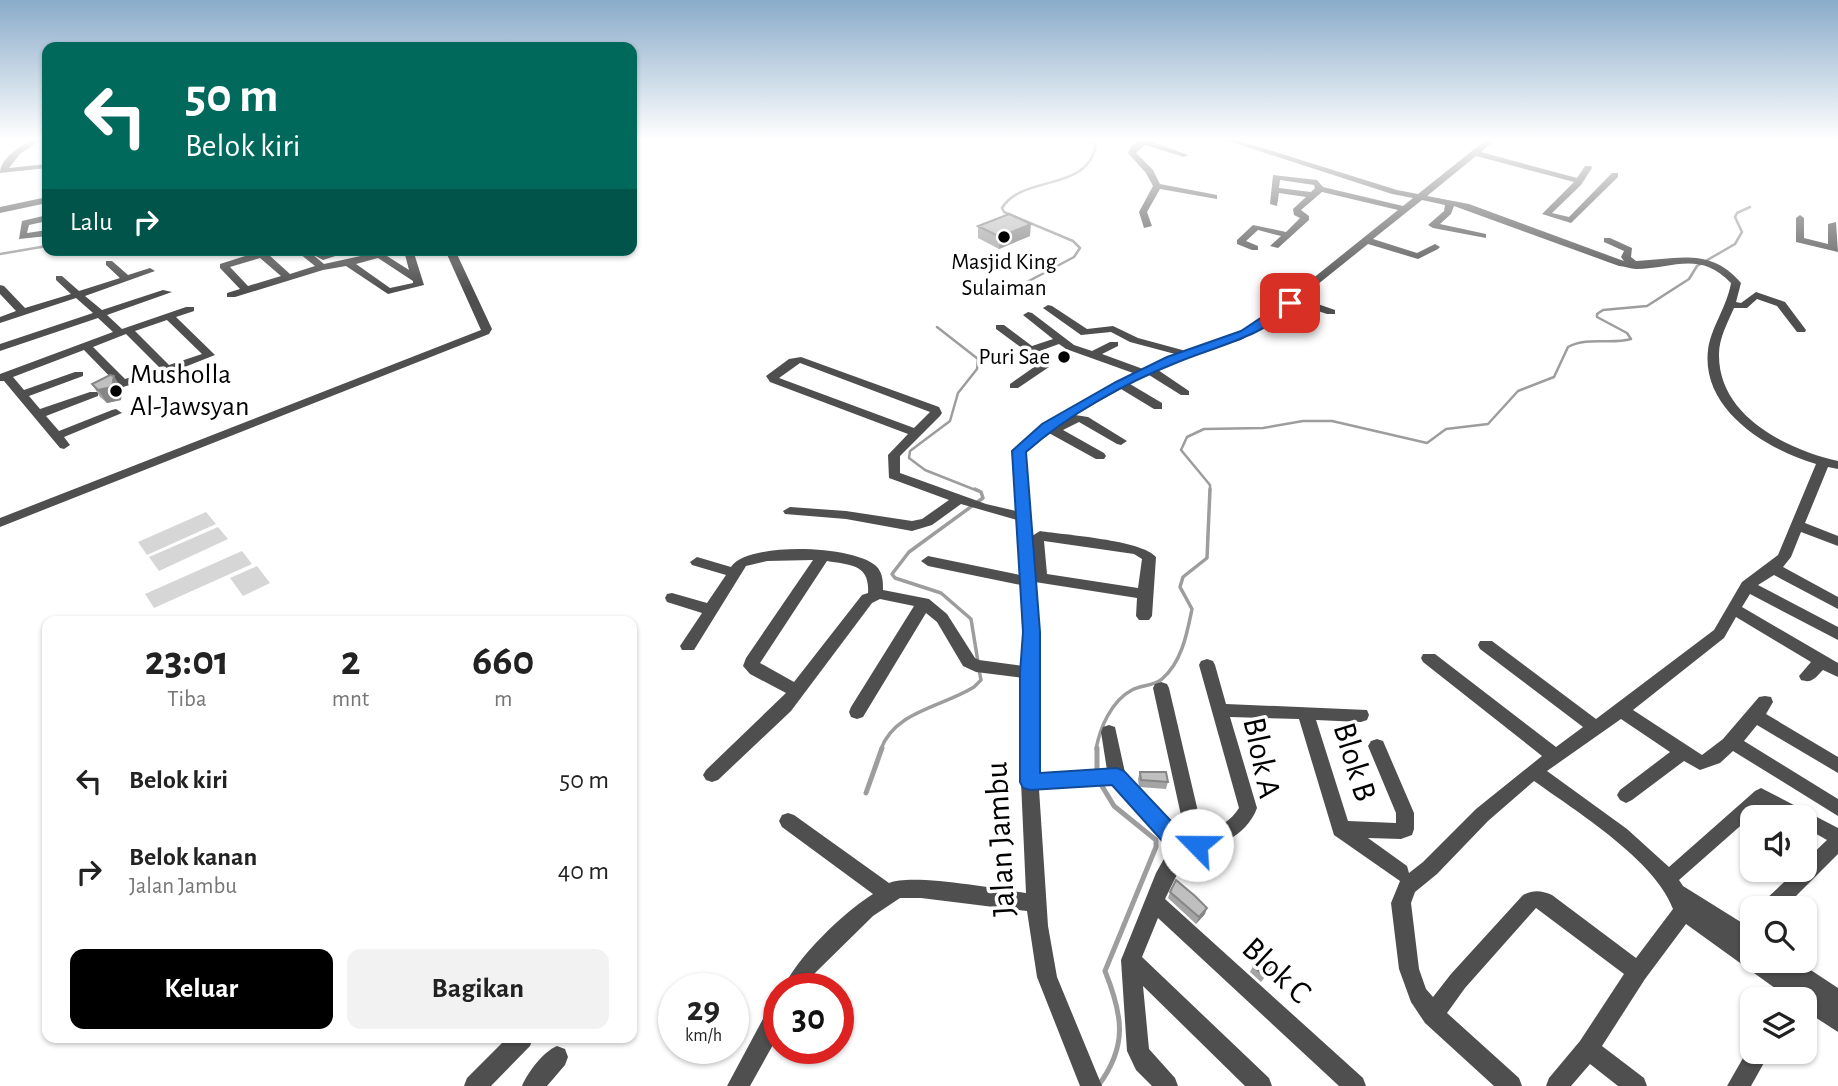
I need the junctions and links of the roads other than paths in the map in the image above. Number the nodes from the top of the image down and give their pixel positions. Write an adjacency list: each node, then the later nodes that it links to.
1 (1603, 189): 18 (street)
2 (1155, 190): 22 (street)
3 (1176, 190): 9 (street)
4 (1274, 190): 8 (street); 14 (street)
5 (1395, 190): 10 (street)
6 (1429, 190): 10 (street, Jalan Jambu)
7 (1570, 190): 18 (street)
8 (1317, 192): 17 (street); 25 (street)
9 (1214, 197)
10 (1420, 197): 13 (street); 17 (street, Jalan Jambu)
11 (42, 203): 15 (street)
12 (42, 203): 16 (street)
13 (1450, 203): 23 (street); 26 (street)
14 (1274, 204)
15 (2, 207)
16 (21, 209)
17 (1405, 209): 27 (street, Jalan Jambu)
18 (1550, 215): 23 (street)
19 (1800, 218): 32 (street)
20 (42, 219): 24 (street)
21 (1833, 224): 32 (street)
22 (1147, 226)
23 (1523, 229): 42 (street)
24 (42, 234)
25 (1288, 235): 29 (street); 31 (street)
26 (1483, 236)
27 (1366, 240): 30 (street); 54 (street, Jalan Jambu)
28 (1607, 240): 42 (street)
29 (1275, 246)
30 (1435, 247)
31 (1255, 248)
32 (1835, 248)
33 (256, 256): 50 (street)
34 (264, 256): 45 (street)
35 (307, 256): 43 (street)
36 (375, 256): 41 (street)
37 (381, 256): 48 (street)
38 (410, 256): 48 (street)
39 (453, 256): 97 (street)
40 (109, 263): 47 (street)
41 (348, 263): 43 (street); 48 (street)
42 (1635, 266): 55 (street)
43 (321, 267): 45 (street)
44 (150, 271): 47 (street)
45 (288, 277): 50 (street)
46 (59, 278): 52 (street)
47 (127, 279): 52 (street)
48 (417, 279)
49 (0, 288): 59 (street)
50 (246, 290): 53 (street)
51 (167, 292): 60 (street)
52 (77, 295): 59 (street); 60 (street)
53 (231, 295)
54 (1302, 302): 58 (street); 74 (street, Jalan Jambu)
55 (1731, 304): 66 (street); 93 (street)
56 (1048, 308): 67 (street)
57 (190, 309): 62 (street)
58 (1331, 312)
59 (24, 313): 63 (street)
60 (100, 314): 68 (street); 72 (street)
61 (1028, 315): 69 (street)
62 (169, 316): 68 (street); 76 (street)
63 (0, 320)
64 (1090, 321): 67 (street)
65 (1000, 327): 73 (street)
66 (1801, 330)
67 (1102, 331): 74 (street)
68 (124, 332): 71 (street); 76 (street)
69 (1060, 340): 73 (street); 75 (street)
70 (1114, 344): 75 (street)
71 (85, 345): 76 (street); 79 (street)
72 (0, 348)
73 (1031, 350): 81 (street)
74 (1186, 354): 77 (street, Jalan Jambu)
75 (1092, 355): 77 (street)
76 (168, 370)
77 (1146, 372): 80 (street, Jalan Jambu); 83 (street)
78 (79, 374): 84 (street)
79 (3, 377): 84 (street)
80 (1121, 384): 86 (street); 89 (street, Jalan Jambu)
81 (1014, 386)
82 (846, 392): 82 (street); 90 (street); 90 (street)
83 (1185, 393)
84 (22, 394): 88 (street)
85 (94, 394): 88 (street)
86 (1158, 405)
87 (116, 413): 88 (street)
88 (39, 414)
89 (1050, 428): 91 (street); 92 (street); 96 (street, Jalan Jambu)
90 (915, 433): 94 (street)
91 (1121, 441)
92 (1100, 456)
93 (1831, 464): 98 (street)
94 (971, 502): 95 (street); 96 (street)
95 (790, 511)
96 (1023, 517): 105 (street, Jalan Jambu)
97 (0, 523)
98 (1797, 526): 99 (street); 103 (street)
99 (1838, 541)
100 (824, 555): 104 (street); 107 (street); 125 (street)
101 (928, 561): 105 (street)
102 (697, 562): 104 (street)
103 (1773, 568): 106 (street); 111 (street)
104 (735, 573): 113 (street)
105 (1031, 578): 108 (street); 108 (street); 122 (street, Jalan Jambu)
106 (1747, 586): 112 (street); 115 (street)
107 (875, 594): 110 (street); 125 (street)
108 (1145, 594): 114 (street)
109 (672, 598): 113 (street)
110 (924, 603): 122 (street); 128 (street)
111 (1838, 604)
112 (1734, 609): 119 (street); 127 (street)
113 (711, 610): 117 (street)
114 (1144, 616)
115 (1838, 634)
116 (1486, 645): 131 (street)
117 (688, 646)
118 (1429, 658): 136 (street)
119 (1822, 661): 121 (street); 123 (street)
120 (1208, 665): 126 (street, Blok A)
121 (1838, 671)
122 (1029, 673): 141 (street, Jalan Jambu)
123 (1807, 676)
124 (1161, 688): 152 (street)
125 (797, 691): 139 (street)
126 (1220, 710): 129 (street, Blok B); 152 (street, Blok A)
127 (1621, 710): 131 (street); 135 (street)
128 (857, 712)
129 (1306, 713): 130 (street, Blok B); 149 (street, Blok B)
130 (1361, 715)
131 (1595, 727): 136 (street)
132 (1109, 732): 140 (street)
133 (1732, 742): 135 (street); 137 (street); 145 (street)
134 (1377, 746): 149 (street, Blok B)
135 (1682, 752): 142 (street)
136 (1554, 755): 138 (street)
137 (1838, 766)
138 (1534, 771): 154 (street); 170 (street)
139 (712, 775)
140 (1112, 777): 141 (street); 152 (street)
141 (1030, 782): 159 (street, Jalan Jambu)
142 (1626, 795)
143 (1751, 805): 144 (street)
144 (1778, 805)
145 (1838, 808)
146 (1740, 815): 154 (street)
147 (788, 821): 155 (street)
148 (1817, 826): 150 (street)
149 (1341, 829): 153 (street, Blok B)
150 (1838, 837)
151 (1838, 842): 156 (street)
152 (1189, 846): 157 (street)
153 (1401, 872)
154 (1667, 877): 158 (street)
155 (887, 893): 159 (street); 164 (street)
156 (1783, 896)
157 (1154, 902): 162 (street); 183 (street, Blok C)
158 (1681, 902): 160 (street); 161 (street); 163 (street)
159 (1035, 903): 177 (street, Jalan Jambu)
160 (1740, 931)
161 (1740, 950)
162 (1131, 960): 181 (street); 182 (street)
163 (1638, 972): 170 (street); 174 (street)
164 (803, 973)
165 (1769, 973): 167 (street)
166 (1799, 973): 168 (street)
167 (1785, 987)
168 (1837, 997)
169 (1817, 1008): 171 (street)
170 (1433, 1015): 184 (street)
171 (1838, 1021)
172 (763, 1041): 180 (street)
173 (517, 1043): 178 (street)
174 (1588, 1049): 185 (street); 186 (street)
175 (557, 1057): 179 (street)
176 (1752, 1064): 187 (street)
177 (1085, 1083)
178 (475, 1086)
179 (533, 1086)
180 (738, 1086)
181 (1167, 1086)
182 (1261, 1086)
183 (1355, 1086)
184 (1511, 1086)
185 (1557, 1086)
186 (1636, 1086)
187 (1738, 1086)

